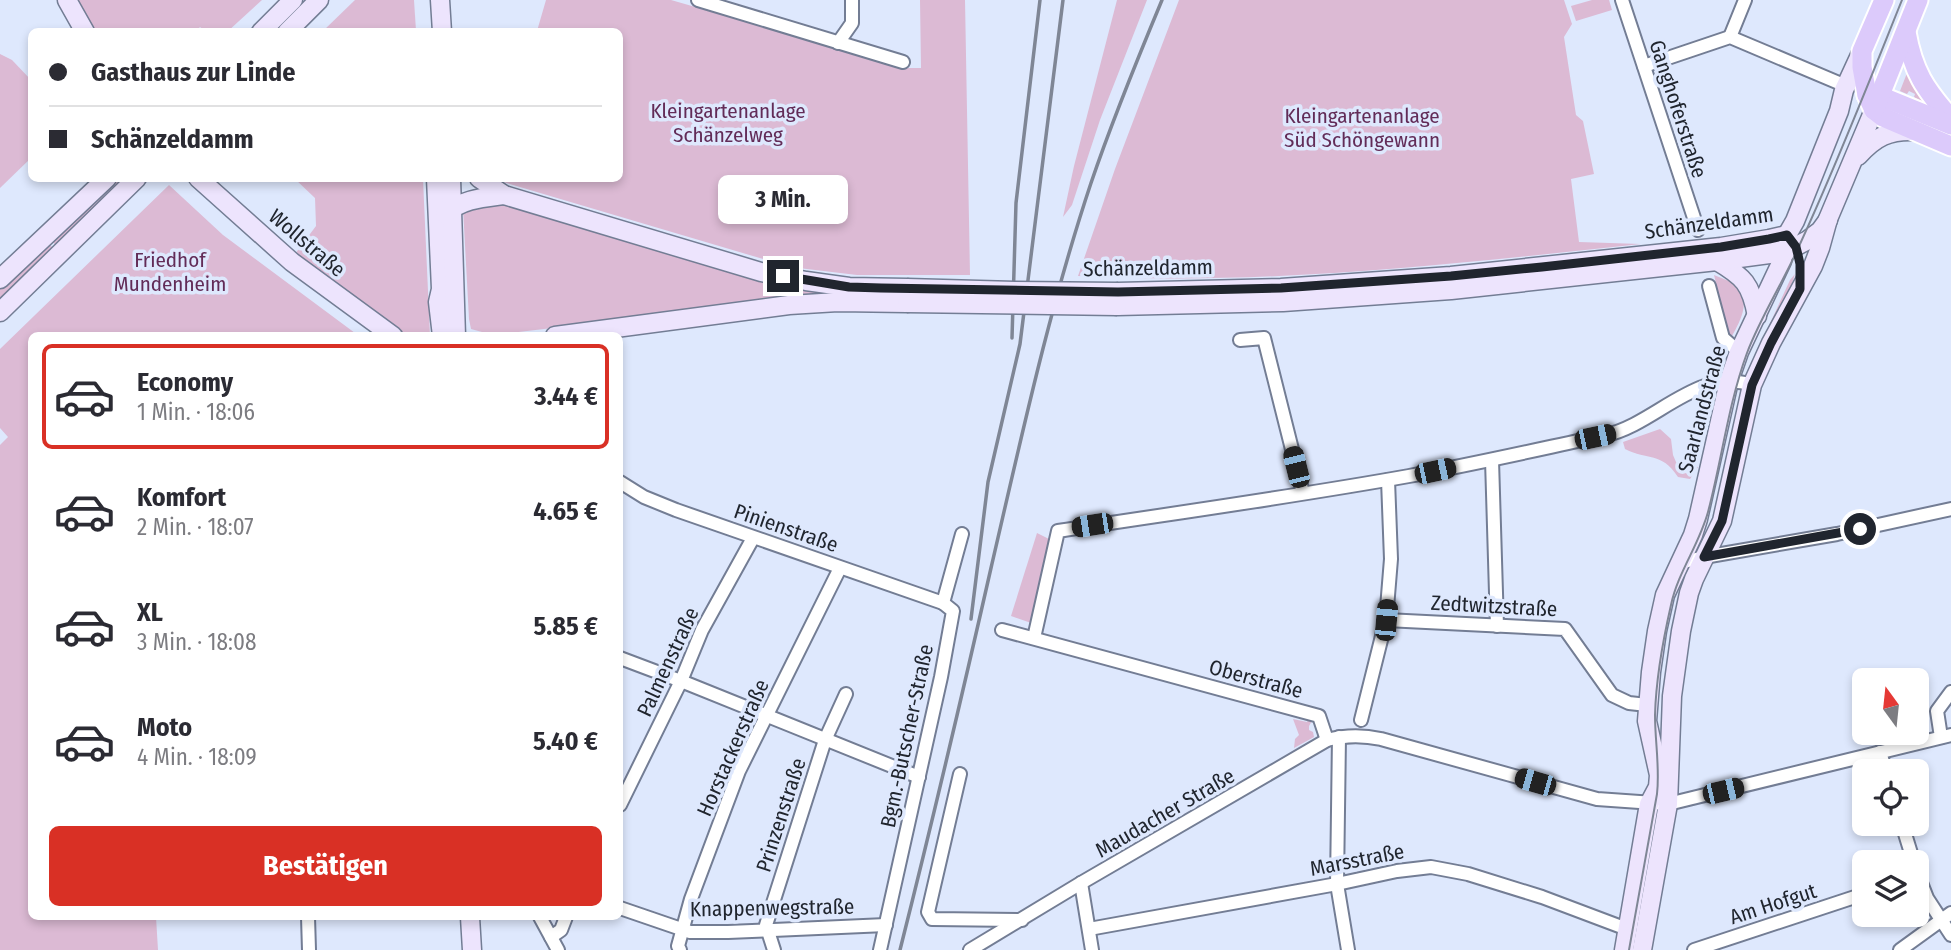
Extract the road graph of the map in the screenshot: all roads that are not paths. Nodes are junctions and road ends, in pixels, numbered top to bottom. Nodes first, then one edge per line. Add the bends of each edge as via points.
1 (67, 0) edge
2 (293, 0) edge
3 (319, 0) edge
4 (428, 0) edge
5 (440, 0) edge
6 (698, 0) edge
7 (852, 0) edge
8 (1622, 0) edge
9 (1745, 0) edge
10 (1884, 0) edge
11 (1918, 0) edge
12 (83, 28) edge
13 (265, 28) edge
14 (290, 28) edge
15 (430, 28) edge
16 (442, 28) edge
17 (1906, 31) junction
18 (1730, 37) junction
19 (838, 43) junction
20 (1862, 51) junction
21 (903, 62) dead end
22 (1644, 66) junction
23 (1846, 86) junction
24 (1873, 101) junction
25 (1840, 108) junction
26 (1951, 119) edge
27 (1951, 125) edge
28 (1914, 131) junction
29 (1951, 146) edge
30 (1855, 158) junction
31 (103, 182) edge
32 (132, 182) edge
33 (202, 182) edge
34 (437, 182) edge
35 (450, 182) edge
36 (485, 182) edge
37 (503, 195) junction
38 (445, 214) junction
39 (1824, 225) junction
40 (1698, 230) dead end
41 (43, 238) junction
42 (1789, 244) junction
43 (59, 254) junction
44 (1717, 261) junction
45 (0, 279) edge
46 (1800, 280) junction
47 (1709, 286) dead end
48 (907, 295) junction
49 (1118, 299) junction
50 (0, 312) edge
51 (1756, 316) junction
52 (388, 332) edge
53 (454, 332) edge
54 (455, 332) edge
55 (586, 332) edge
56 (1240, 340) dead end
57 (1739, 352) junction
58 (1729, 381) junction
59 (1752, 385) junction
60 (1492, 460) junction
61 (1388, 480) junction
62 (623, 484) edge
63 (1303, 493) junction
64 (1951, 509) edge
65 (962, 534) dead end
66 (753, 538) junction
67 (1704, 557) junction
68 (1680, 564) junction
69 (840, 568) junction
70 (943, 603) junction
71 (1386, 620) junction
72 (1497, 626) junction
73 (1002, 630) dead end
74 (1034, 638) junction
75 (623, 658) edge
76 (681, 681) junction
77 (1951, 692) edge
78 (846, 694) dead end
79 (1647, 705) junction
80 (766, 715) junction
81 (1360, 720) dead end
82 (1946, 736) edge
83 (1333, 739) junction
84 (825, 740) junction
85 (1880, 752) junction
86 (1882, 759) edge
87 (960, 774) dead end
88 (919, 777) junction
89 (623, 799) edge
90 (1649, 804) junction
91 (1668, 804) junction
92 (1081, 883) junction
93 (1336, 884) junction
94 (1852, 898) edge
95 (1929, 900) edge
96 (623, 909) edge
97 (1946, 917) edge
98 (307, 920) edge
99 (470, 920) edge
100 (542, 920) edge
101 (565, 920) edge
102 (1022, 920) junction
103 (886, 925) junction
104 (1088, 929) junction
105 (1627, 929) junction
106 (682, 930) junction
107 (766, 930) junction
108 (1951, 935) edge
109 (551, 937) junction
110 (309, 950) edge
111 (472, 950) edge
112 (558, 950) edge
113 (680, 950) edge
114 (774, 950) edge
115 (880, 950) edge
116 (970, 950) edge
117 (1092, 950) edge
118 (1348, 950) edge
119 (1623, 950) edge
120 (1642, 950) edge
121 (1694, 950) edge
122 (1900, 950) edge

1 - 12 main road
2 - 13 main road
3 - 14 main road
4 - 15 main road
5 - 16 main road
6 - 19 street
7 - 19 street via 852,23
8 - 22 street, Ganghoferstraße
9 - 18 street
10 - 20 main road, Saarlandstraße
11 - 17 main road, Saarlandstraße
17 - 24 main road, Saarlandstraße
17 - 26 main road via 1920,79
18 - 22 street
18 - 23 street
19 - 21 street
20 - 23 main road, Saarlandstraße
20 - 24 main road via 1863,79
22 - 40 street, Ganghoferstraße
23 - 25 main road, Saarlandstraße
24 - 25 main road via 1853,100
24 - 27 main road
24 - 28 main road via 1883,117
24 - 30 main road, Saarlandstraße
25 - 42 main road, Saarlandstraße
28 - 29 main road
28 - 30 main road via 1885,134
30 - 39 main road, Saarlandstraße
31 - 41 main road
32 - 43 main road
33 - 52 main road, Wollstraße via 292,262
34 - 38 main road
35 - 38 main road
36 - 37 main road, Schänzeldamm
37 - 38 main road, Schänzeldamm via 470,199
37 - 48 main road, Schänzeldamm via 761,272
38 - 53 main road via 441,289
38 - 54 main road
39 - 42 main road, Schänzeldamm
39 - 46 main road, Saarlandstraße via 1821,248
41 - 43 main road
41 - 45 main road
42 - 44 main road, Schänzeldamm
42 - 46 main road, Schänzeldamm
42 - 49 main road, Schänzeldamm via 1769,239 1451,276
42 - 51 main road, Saarlandstraße
43 - 50 main road
44 - 49 main road, Schänzeldamm via 1451,290 1283,302
44 - 51 main road via 1747,284
46 - 59 main road, Saarlandstraße
47 - 57 street via 1723,338
48 - 49 main road, Schänzeldamm, bridge
48 - 55 main road, Schänzeldamm
51 - 57 main road, Saarlandstraße
56 - 63 street via 1264,338
57 - 58 main road, Saarlandstraße
58 - 59 street
58 - 60 street via 1699,388 1625,430
58 - 68 main road, Saarlandstraße via 1698,519
59 - 67 main road, Saarlandstraße via 1722,521
60 - 61 street
60 - 72 street
61 - 63 street
61 - 71 street via 1391,559
62 - 66 street, Pinienstraße via 644,497
63 - 74 street via 1058,531
64 - 67 street
65 - 70 street, Bgm.-Butscher-Straße
66 - 69 street, Pinienstraße
66 - 76 street, Palmenstraße via 702,631
67 - 68 street
67 - 91 main road, Saarlandstraße via 1689,593 1677,656
68 - 79 main road, Saarlandstraße via 1662,607
69 - 70 street, Pinienstraße
69 - 80 street, Horstackerstraße
70 - 88 street, Bgm.-Butscher-Straße via 953,611
71 - 72 street, Zedtwitzstraße
71 - 81 street
72 - 79 street, Zedtwitzstraße via 1566,629 1612,695 1629,704
73 - 74 street, Oberstraße
74 - 83 street, Oberstraße via 1319,716
75 - 76 street
76 - 80 street
76 - 89 street, Palmenstraße
77 - 82 street via 1937,711
78 - 84 street, Prinzenstraße
79 - 90 main road, Saarlandstraße via 1647,726 1659,775
80 - 84 street
80 - 106 street, Horstackerstraße via 739,771
82 - 85 street
83 - 90 street via 1381,739 1597,799
83 - 92 street, Maudacher Straße
83 - 93 street
84 - 88 street
84 - 107 street, Prinzenstraße
85 - 86 street
85 - 91 street
87 - 102 street via 928,912 932,919
88 - 103 street, Bgm.-Butscher-Straße
90 - 91 street
90 - 105 main road, Saarlandstraße
91 - 120 main road, Saarlandstraße
92 - 102 street, Maudacher Straße
92 - 104 street
93 - 104 street, Marsstraße
93 - 105 street, Marsstraße via 1397,871 1445,869 1542,897
93 - 118 street
94 - 121 street, Am Hofgut
95 - 97 street
96 - 106 street, Knappenwegstraße
97 - 108 street
97 - 122 street
98 - 110 street
99 - 111 main road
100 - 109 street
101 - 109 street
102 - 116 street, Maudacher Straße
103 - 107 street, Knappenwegstraße
103 - 115 street, Bgm.-Butscher-Straße
104 - 117 street
105 - 119 main road, Saarlandstraße
106 - 107 street, Knappenwegstraße
106 - 113 street, Horstackerstraße
107 - 114 street
109 - 112 street

